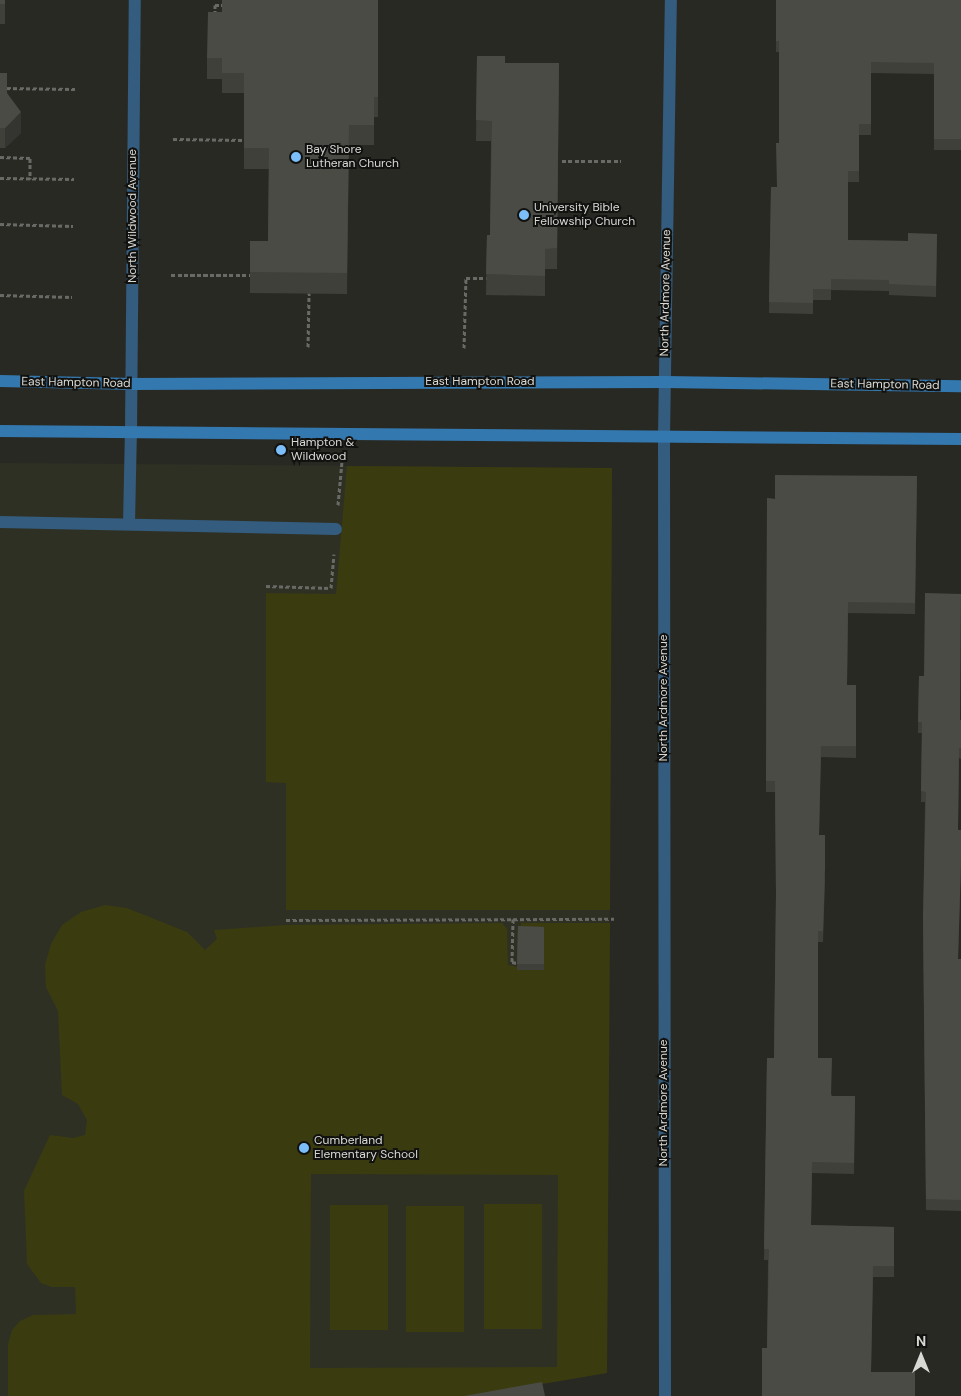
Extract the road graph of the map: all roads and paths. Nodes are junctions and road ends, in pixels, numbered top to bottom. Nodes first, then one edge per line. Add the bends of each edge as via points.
1 (135, 0) edge
2 (215, 0) edge
3 (671, 0) edge
4 (215, 5) junction
5 (233, 5) edge
6 (215, 24) edge
7 (0, 88) edge
8 (76, 89) dead end
9 (173, 139) dead end
10 (244, 140) edge
11 (0, 157) edge
12 (562, 161) dead end
13 (621, 161) dead end
14 (0, 178) edge
15 (30, 179) junction
16 (74, 179) dead end
17 (0, 224) edge
18 (73, 226) dead end
19 (171, 275) dead end
20 (250, 275) edge
21 (486, 278) edge
22 (309, 293) edge
23 (0, 296) edge
24 (72, 297) dead end
25 (308, 347) dead end
26 (464, 348) dead end
27 (0, 381) edge
28 (665, 382) junction
29 (132, 384) junction
30 (961, 386) edge
31 (0, 431) edge
32 (131, 432) junction
33 (664, 437) junction
34 (961, 439) edge
35 (0, 522) edge
36 (129, 524) junction
37 (336, 528) dead end
38 (266, 586) dead end
39 (331, 588) dead end
40 (513, 919) junction
41 (614, 919) dead end
42 (286, 920) dead end
43 (517, 962) edge
44 (665, 1396) edge

1 - 29 street, North Wildwood Avenue
2 - 4 path
3 - 28 street, North Ardmore Avenue
4 - 5 path
4 - 6 path
7 - 8 path
9 - 10 path
11 - 15 path via 30,158
12 - 13 path
14 - 15 path
15 - 16 path
17 - 18 path
19 - 20 path
21 - 26 path via 466,278
22 - 25 path
23 - 24 path
27 - 29 main road, East Hampton Road
28 - 29 main road, East Hampton Road
28 - 30 main road, East Hampton Road
28 - 33 street, North Ardmore Avenue
29 - 32 street, North Wildwood Avenue
31 - 32 main road
32 - 33 main road
32 - 36 street, North Wildwood Avenue
33 - 34 main road
33 - 44 street, North Ardmore Avenue
35 - 36 street
36 - 37 street
38 - 39 path
40 - 41 path
40 - 42 path
40 - 43 path via 512,962

